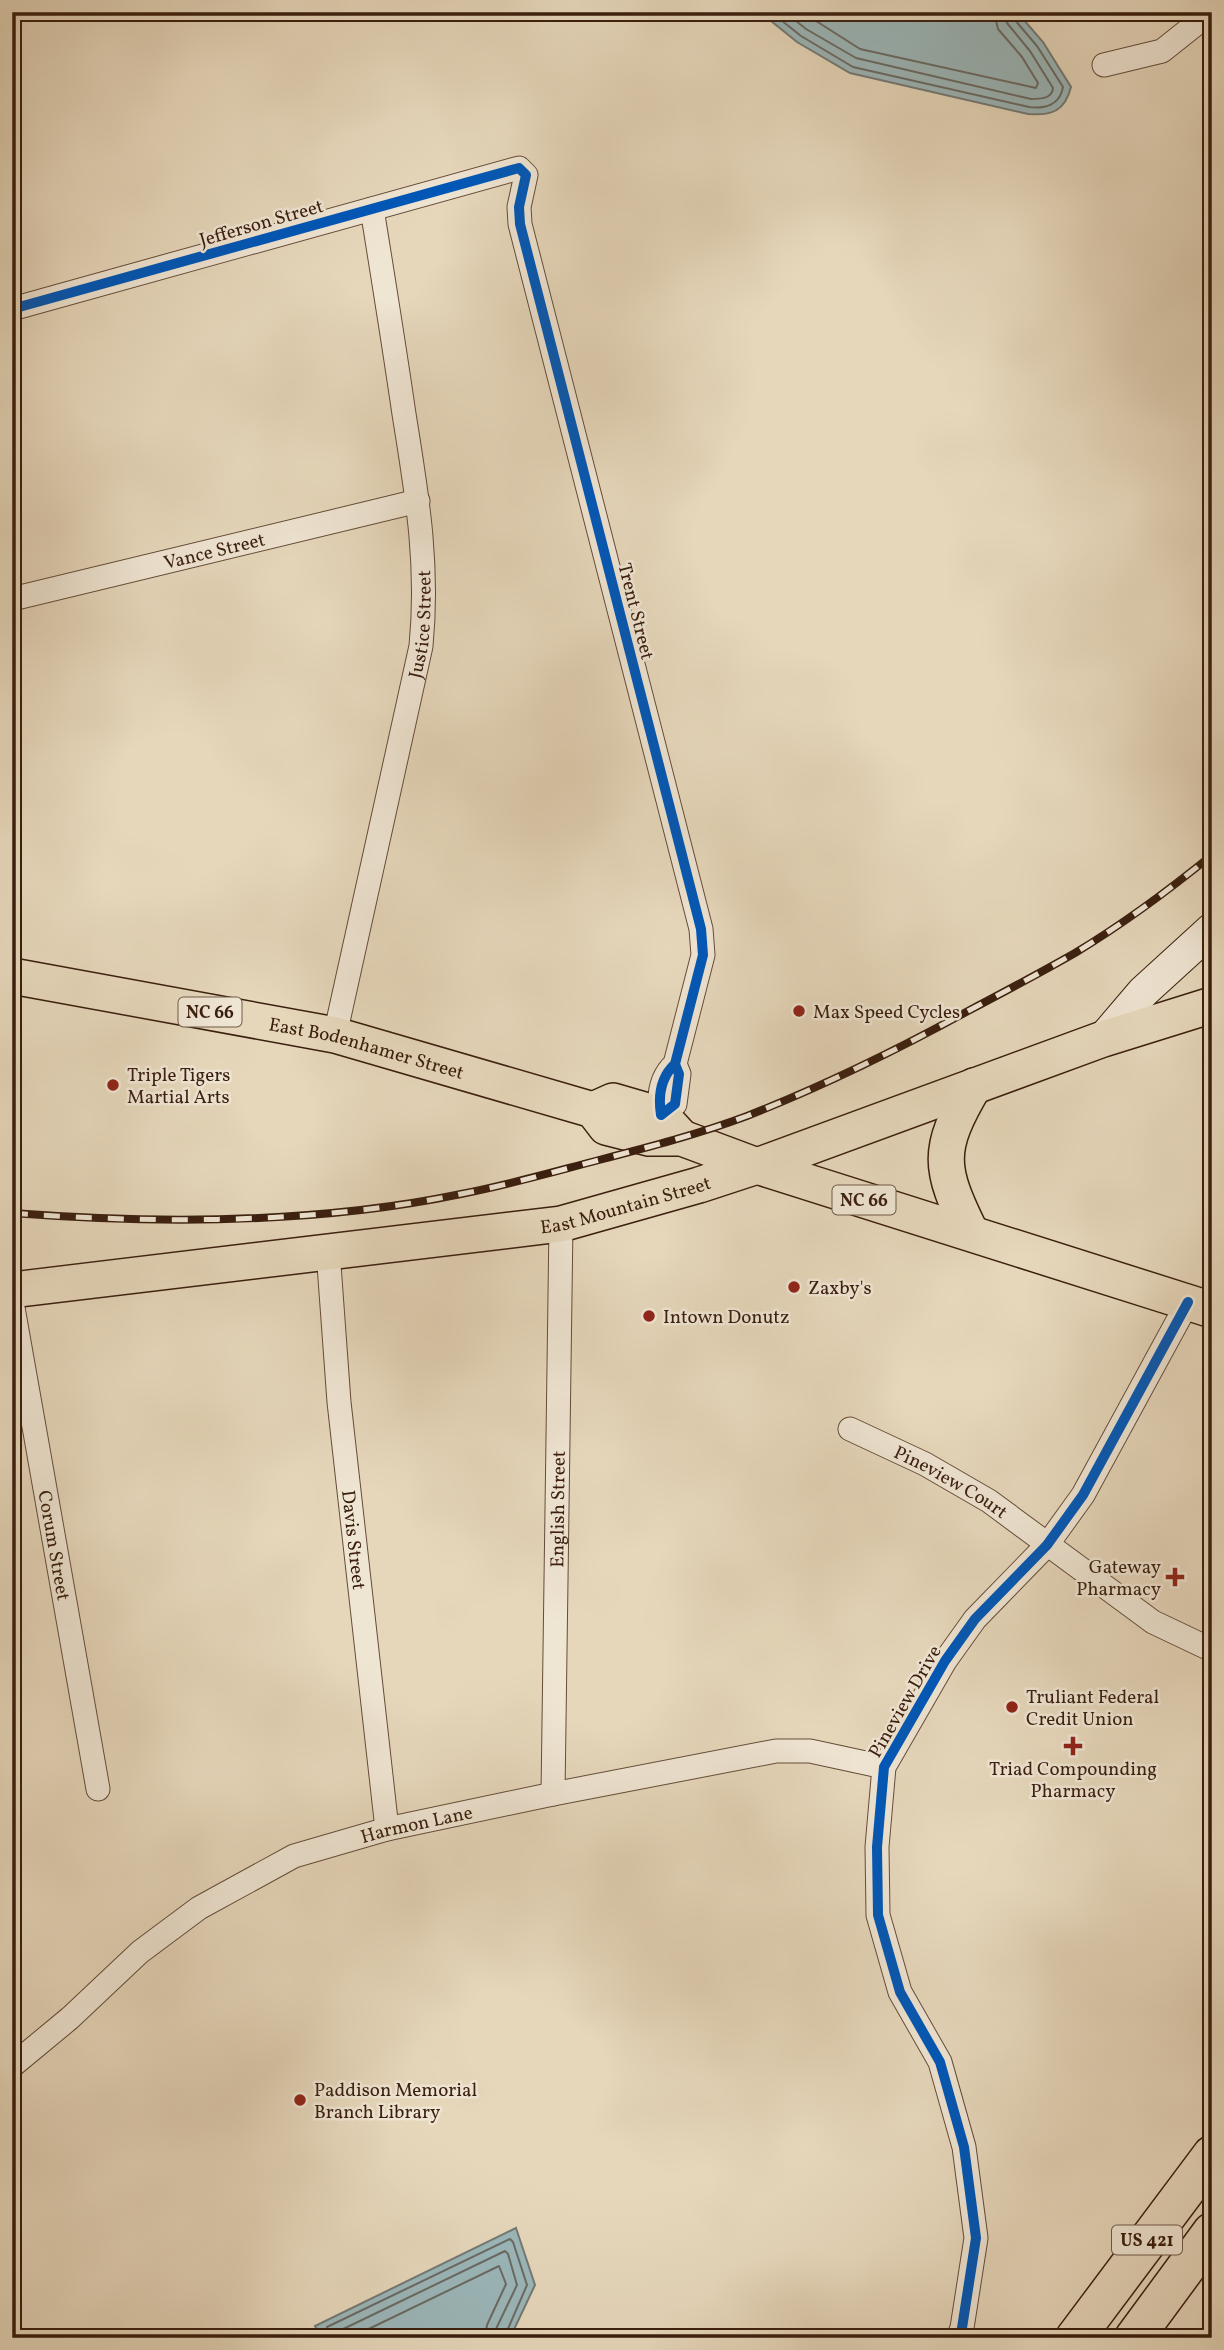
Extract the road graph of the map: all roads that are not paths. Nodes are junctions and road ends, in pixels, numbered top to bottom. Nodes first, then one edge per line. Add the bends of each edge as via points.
1 (1211, 12) edge
2 (1104, 65) dead end
3 (519, 168) joint
4 (372, 209) junction
5 (12, 309) edge
6 (418, 501) junction
7 (12, 599) edge
8 (1212, 929) edge
9 (12, 976) edge
10 (1212, 1005) edge
11 (335, 1035) junction
12 (1103, 1040) junction
13 (974, 1086) junction
14 (672, 1126) junction
15 (757, 1166) junction
16 (561, 1224) junction
17 (971, 1233) junction
18 (328, 1251) junction
19 (12, 1290) edge
20 (12, 1302) edge
21 (1200, 1306) edge
22 (850, 1429) dead end
23 (1047, 1545) junction
24 (1212, 1650) edge
25 (884, 1768) junction
26 (98, 1789) dead end
27 (553, 1794) junction
28 (387, 1829) junction
29 (12, 2066) edge
30 (1212, 2155) edge
31 (1212, 2232) edge
32 (958, 2338) edge
33 (1075, 2338) edge
34 (1133, 2338) edge

1 - 2 street via 1162,51
3 - 4 street, Jefferson Street
3 - 14 street, Trent Street via 526,175 520,224 701,929 703,955 675,1065 679,1074
4 - 5 street, Jefferson Street
4 - 6 street, Justice Street
6 - 7 street, Vance Street
6 - 11 street, Justice Street via 425,566 421,646
8 - 12 street via 1143,992
9 - 11 main road, East Bodenhamer Street / NC 66
10 - 12 main road, East Mountain Street
11 - 14 main road, East Bodenhamer Street / NC 66 via 593,1111 606,1127 649,1138
12 - 13 main road, East Mountain Street
13 - 15 main road, East Mountain Street
13 - 17 main road via 957,1115 946,1156 951,1194
14 - 15 main road, East Bodenhamer Street / NC 66
15 - 16 main road, East Mountain Street
15 - 17 main road, NC 66
16 - 18 main road, East Mountain Street
16 - 27 street, English Street
17 - 21 main road, NC 66
18 - 19 main road, East Mountain Street
18 - 28 street, Davis Street
20 - 26 street, Corum Street
21 - 23 street, Pineview Drive
22 - 23 street, Pineview Court via 989,1501
23 - 24 street, Pineview Court via 1153,1622
23 - 25 street, Pineview Drive via 968,1629
25 - 27 street, Harmon Lane via 810,1751 776,1751
25 - 32 street, Pineview Drive via 877,1847 878,1915 900,1992 940,2062 954,2105 976,2238
27 - 28 street, Harmon Lane
28 - 29 street, Harmon Lane via 293,1856 199,1908 140,1952
30 - 33 highway, US 421
31 - 34 highway, US 421

